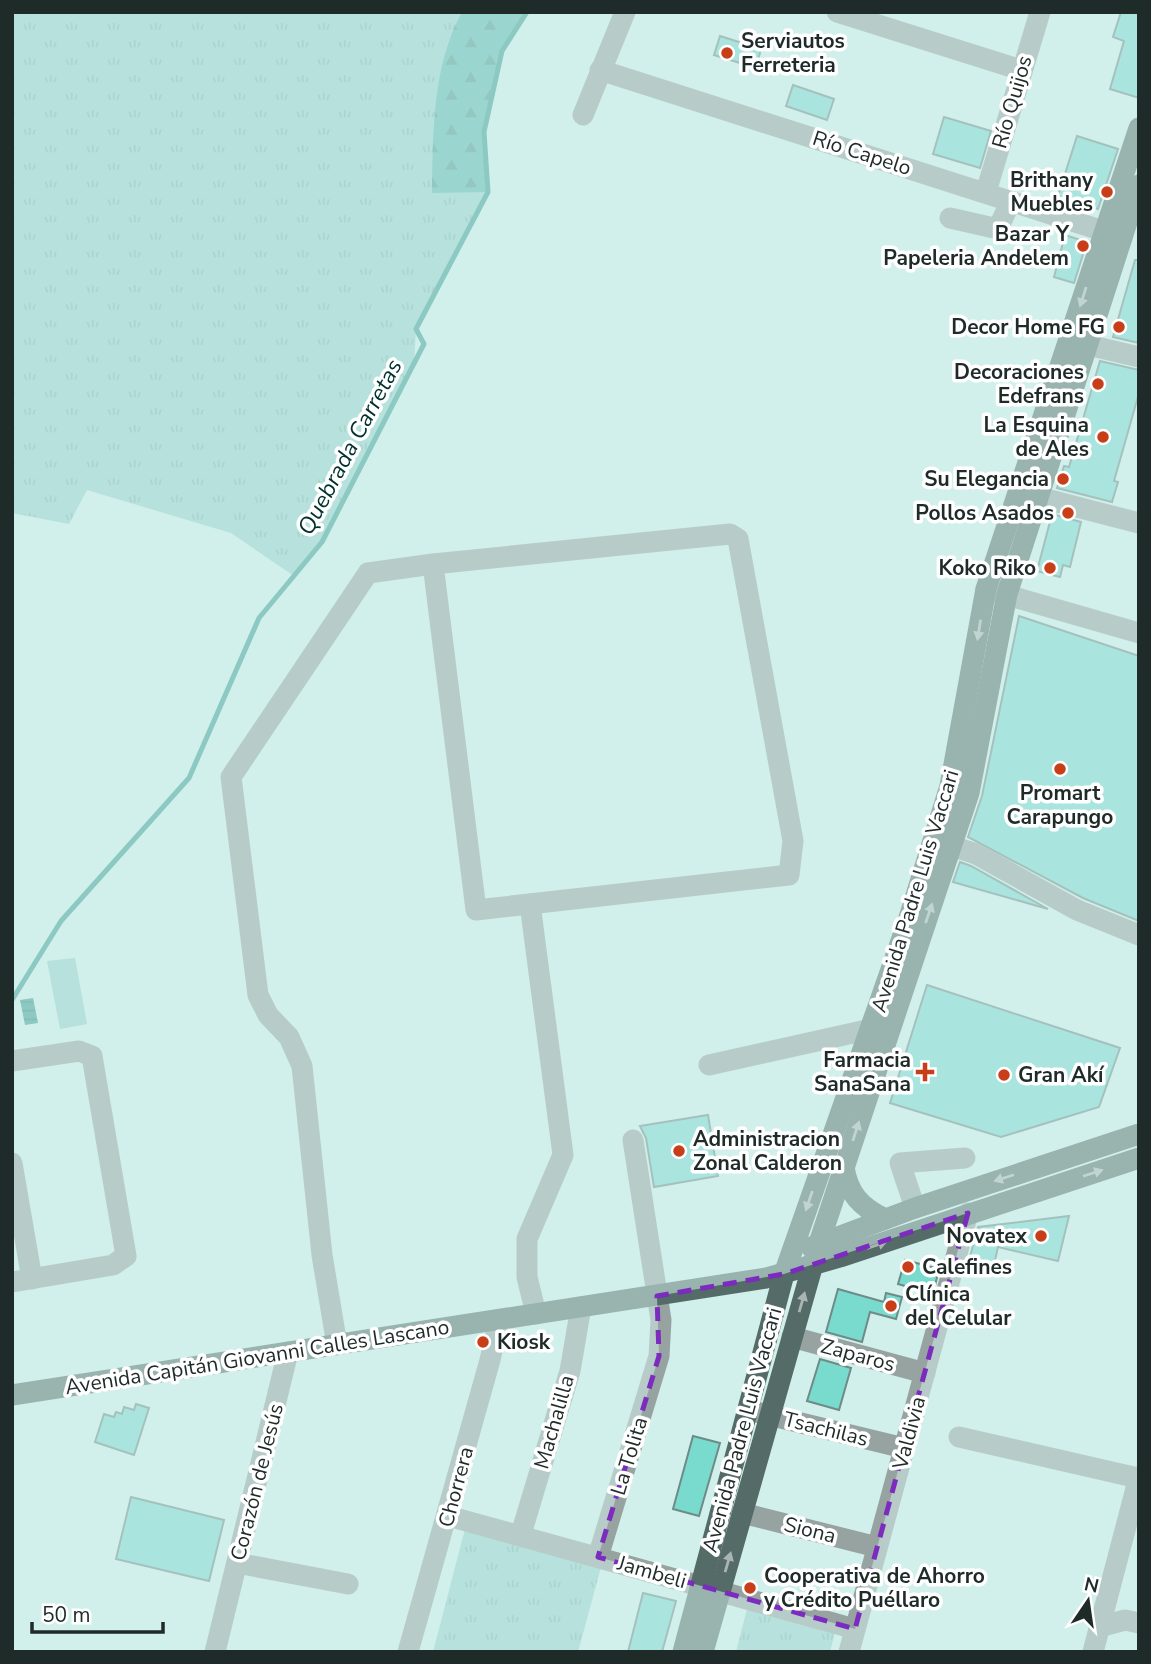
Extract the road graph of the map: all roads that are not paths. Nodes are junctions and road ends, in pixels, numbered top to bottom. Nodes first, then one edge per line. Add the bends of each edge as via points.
1 (625, 12) edge
2 (837, 12) edge
3 (1040, 12) edge
4 (600, 70) junction
5 (1020, 70) junction
6 (583, 115) dead end
7 (1139, 128) edge
8 (1134, 189) edge
9 (986, 192) junction
10 (1011, 201) junction
11 (950, 218) dead end
12 (1114, 235) junction
13 (1088, 345) junction
14 (1139, 357) edge
15 (1038, 497) junction
16 (1139, 523) edge
17 (433, 564) junction
18 (997, 591) junction
19 (1139, 633) edge
20 (952, 846) junction
21 (530, 904) junction
22 (1139, 935) edge
23 (871, 1030) junction
24 (12, 1061) edge
25 (709, 1065) dead end
26 (1139, 1133) edge
27 (633, 1140) dead end
28 (965, 1158) dead end
29 (1139, 1158) edge
30 (12, 1163) edge
31 (844, 1167) junction
32 (915, 1208) junction
33 (968, 1213) junction
34 (885, 1219) junction
35 (819, 1243) junction
36 (787, 1265) junction
37 (813, 1266) junction
38 (22, 1281) edge
39 (657, 1296) junction
40 (581, 1307) junction
41 (536, 1314) junction
42 (499, 1320) junction
43 (792, 1337) junction
44 (337, 1345) junction
45 (288, 1352) junction
46 (925, 1373) junction
47 (12, 1395) edge
48 (747, 1410) junction
49 (769, 1415) junction
50 (959, 1437) dead end
51 (904, 1448) junction
52 (1139, 1477) edge
53 (742, 1513) junction
54 (448, 1516) junction
55 (521, 1534) junction
56 (877, 1547) junction
57 (598, 1557) junction
58 (237, 1563) junction
59 (348, 1584) dead end
60 (711, 1589) junction
61 (1139, 1622) edge
62 (1099, 1627) junction
63 (855, 1629) junction
64 (215, 1652) edge
65 (408, 1652) edge
66 (683, 1652) edge
67 (704, 1652) edge
68 (849, 1652) edge
69 (1093, 1652) edge

1 - 4 street
2 - 5 street
3 - 5 street, Río Quijos
4 - 6 street
4 - 9 street, Río Capelo
5 - 9 street, Río Quijos
7 - 8 main road, Avenida Padre Luis Vaccari
8 - 12 main road, Avenida Padre Luis Vaccari
9 - 10 street, Río Capelo
10 - 11 street via 994,228
10 - 12 street, Río Capelo
12 - 13 main road, Avenida Padre Luis Vaccari
12 -> 18 main road, Avenida Padre Luis Vaccari
13 - 14 street
13 - 15 main road, Avenida Padre Luis Vaccari
15 - 16 street
15 - 18 main road, Avenida Padre Luis Vaccari
17 - 21 street via 475,910
17 - 21 street via 730,534 738,539 793,841 789,875
17 - 44 street via 368,573 231,777 258,995 268,1015 289,1037 302,1066 322,1255
18 - 19 street
18 - 20 main road, Avenida Padre Luis Vaccari via 971,780
18 -> 23 main road, Avenida Padre Luis Vaccari via 950,786
20 - 22 street via 976,854 1077,910
31 -> 20 main road, Avenida Padre Luis Vaccari
21 - 41 street via 562,1155 527,1239 527,1277
23 - 25 street
23 -> 36 main road, Avenida Padre Luis Vaccari
24 - 38 street via 79,1051 92,1056 126,1249 119,1263
26 -> 32 main road, Avenida Capitán Giovanni Calles Lascano
27 - 39 street, La Tolita
28 - 32 street via 890,1165
33 -> 29 main road, Avenida Capitán Giovanni Calles Lascano
30 - 38 street
31 - 34 main road via 858,1201
31 - 35 main road, Avenida Padre Luis Vaccari
32 - 34 main road, Avenida Capitán Giovanni Calles Lascano
37 -> 33 main road, Avenida Capitán Giovanni Calles Lascano
33 - 46 street, Valdivia
34 - 35 main road, Avenida Capitán Giovanni Calles Lascano
35 - 36 main road, Avenida Capitán Giovanni Calles Lascano
35 - 37 main road, Avenida Padre Luis Vaccari
36 - 37 main road, Avenida Capitán Giovanni Calles Lascano
36 - 39 main road, Avenida Capitán Giovanni Calles Lascano via 751,1280
36 - 48 main road, Avenida Padre Luis Vaccari
43 -> 37 main road, Avenida Padre Luis Vaccari
39 - 40 main road, Avenida Capitán Giovanni Calles Lascano
39 - 57 street, La Tolita via 659,1356
40 - 41 main road, Avenida Capitán Giovanni Calles Lascano
40 - 55 street, Machalilla via 570,1371
41 - 42 main road, Avenida Capitán Giovanni Calles Lascano
42 - 44 main road, Avenida Capitán Giovanni Calles Lascano
42 - 54 street, Chorrera
43 - 46 street, Zaparos
43 - 49 main road, Avenida Padre Luis Vaccari
44 - 45 main road, Avenida Capitán Giovanni Calles Lascano
45 - 47 main road, Avenida Capitán Giovanni Calles Lascano
45 - 58 street, Corazón de Jesús
46 - 51 street, Valdivia
48 - 49 street, Tsachilas
48 - 60 main road, Avenida Padre Luis Vaccari
49 - 51 street, Tsachilas
49 - 53 main road, Avenida Padre Luis Vaccari
50 - 52 street
51 - 56 street, Valdivia
52 - 62 street
53 - 56 street, Siona
60 -> 53 main road, Avenida Padre Luis Vaccari
54 - 55 street, Jambeli
54 - 65 street, Chorrera
55 - 57 street, Jambeli
56 - 63 street, Valdivia
57 - 60 street, Jambeli
58 - 59 street
58 - 64 street, Corazón de Jesús
60 - 63 street, Jambeli
60 - 66 main road, Avenida Padre Luis Vaccari
60 - 67 main road, Avenida Padre Luis Vaccari
61 - 62 street via 1125,1620
62 - 69 street
63 - 68 street, Valdivia

